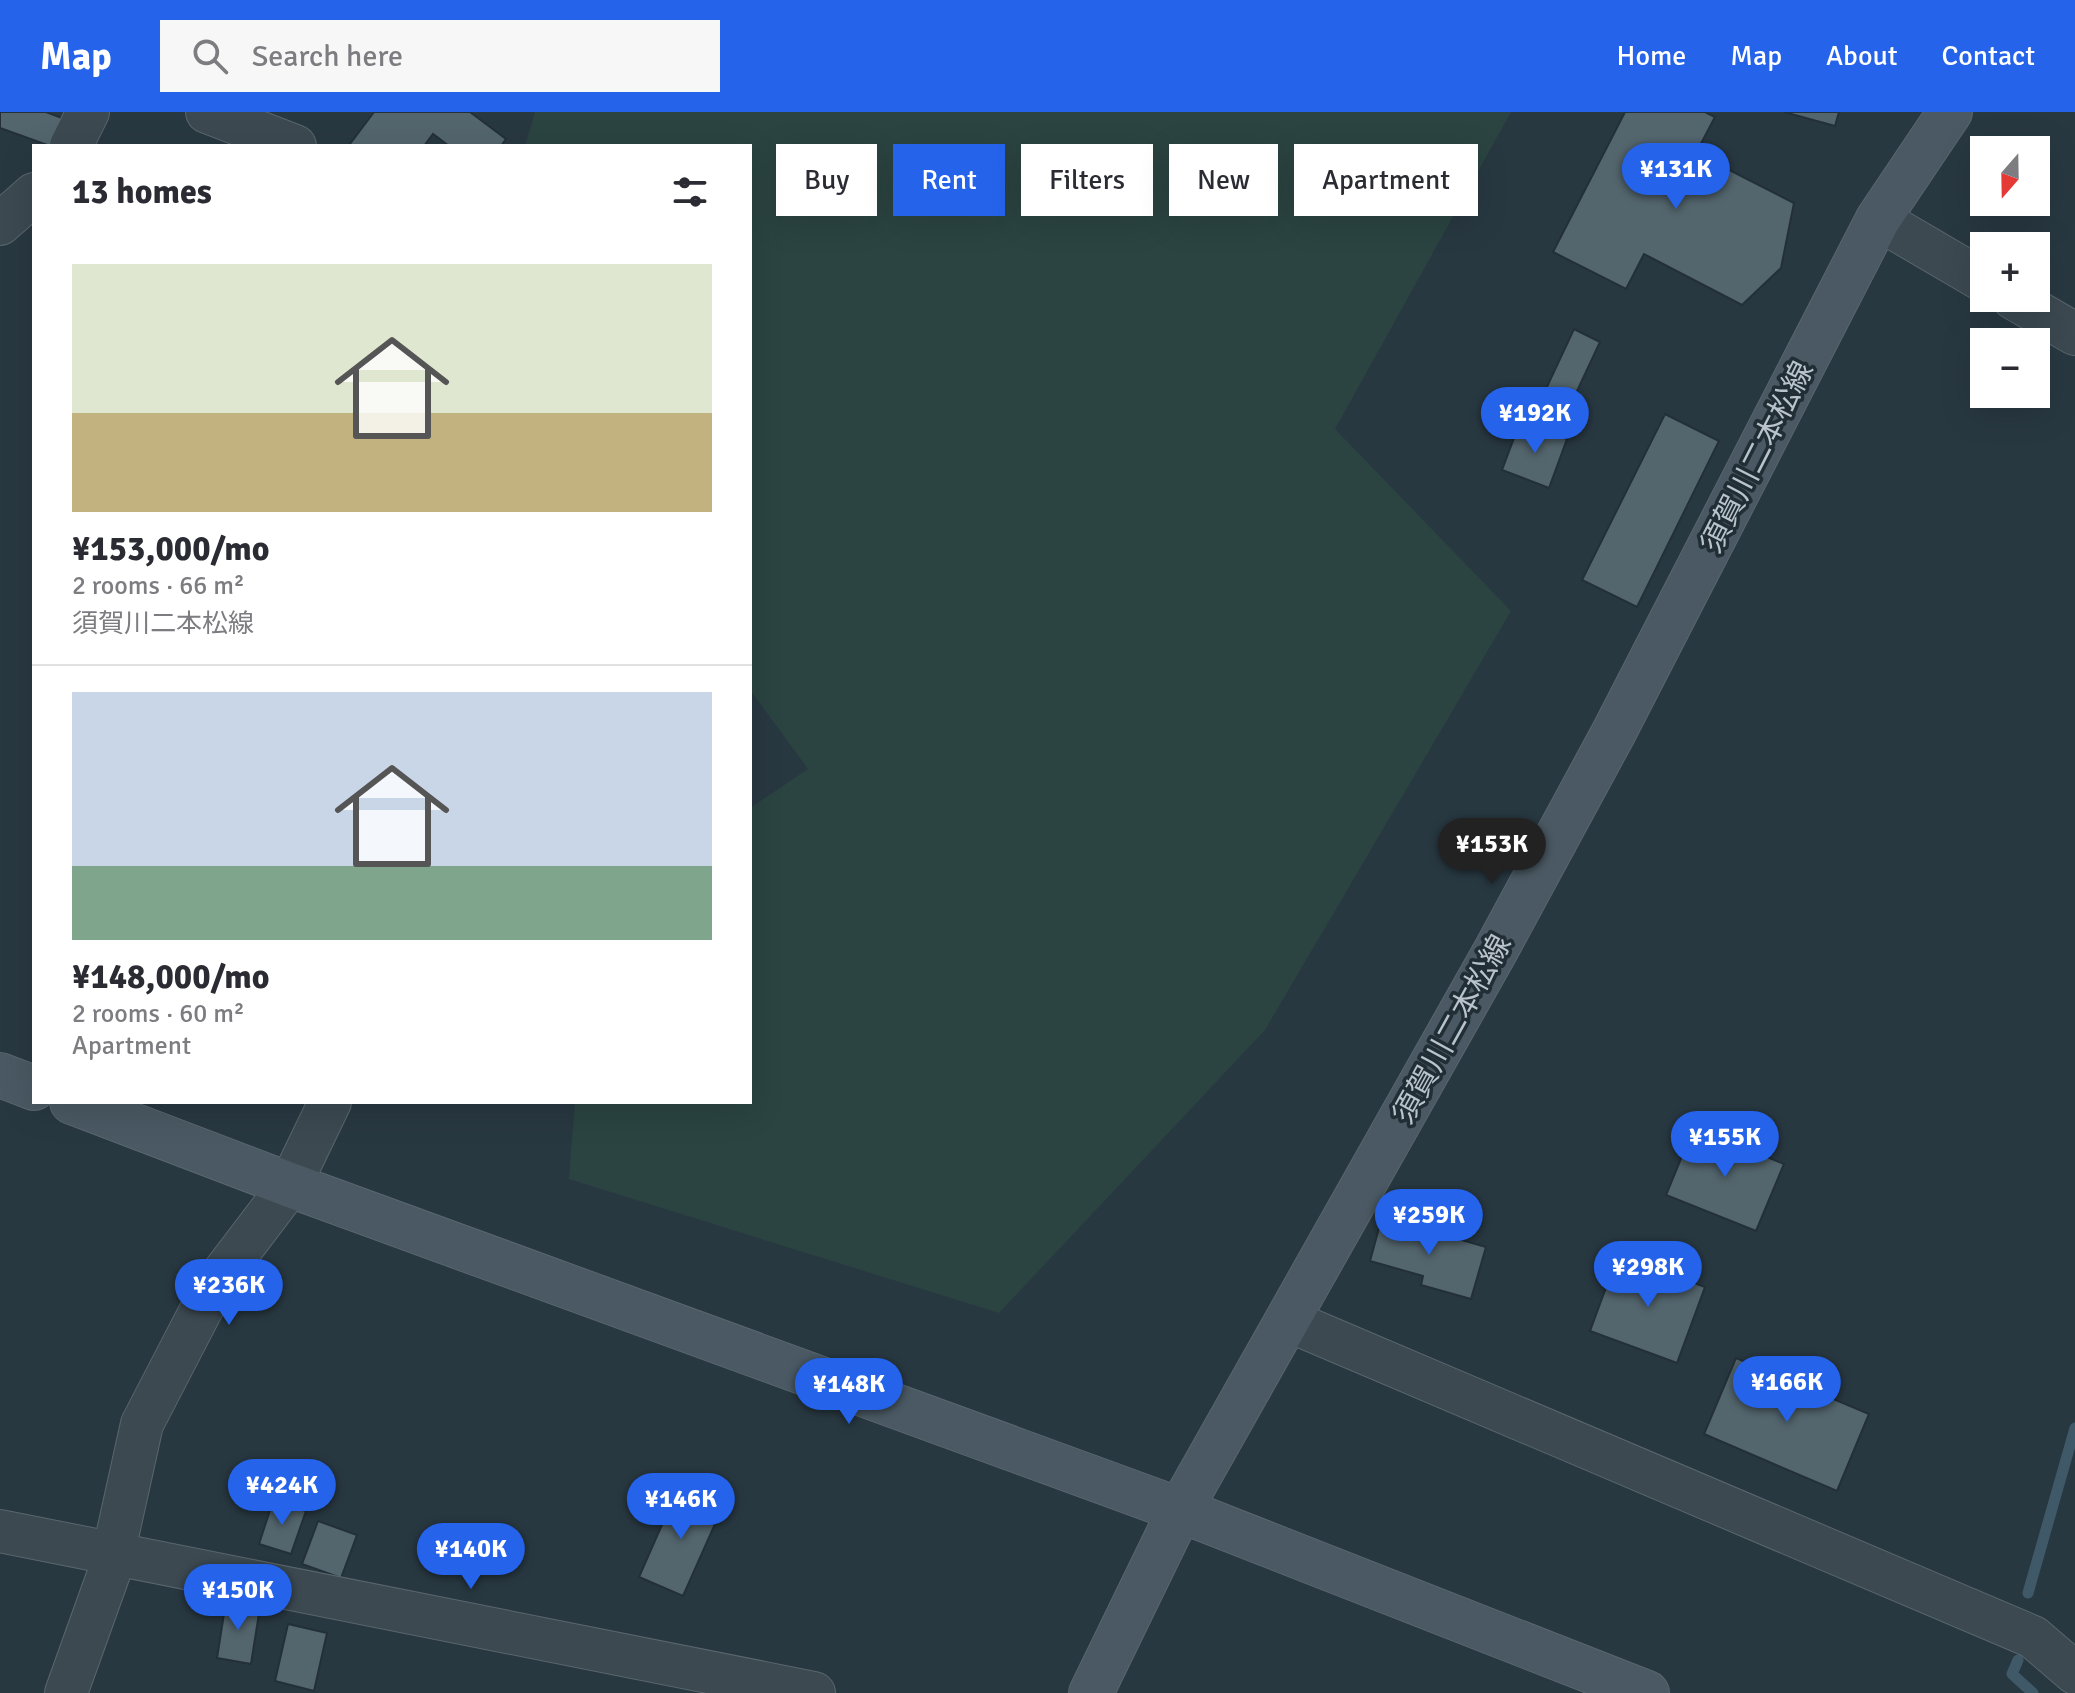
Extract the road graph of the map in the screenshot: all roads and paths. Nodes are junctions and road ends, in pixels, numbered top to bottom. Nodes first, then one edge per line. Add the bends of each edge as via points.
1 (88, 112) edge
2 (207, 112) edge
3 (305, 112) edge
4 (1950, 112) edge
5 (72, 144) edge
6 (290, 144) edge
7 (296, 144) edge
8 (32, 196) edge
9 (1878, 219) junction
10 (0, 224) edge
11 (1970, 273) edge
12 (2037, 312) edge
13 (2075, 334) edge
14 (0, 1075) edge
15 (32, 1087) edge
16 (77, 1104) edge
17 (329, 1104) edge
18 (290, 1185) junction
19 (1287, 1320) junction
20 (1180, 1510) junction
21 (0, 1531) edge
22 (113, 1552) junction
23 (2075, 1673) edge
24 (66, 1693) edge
25 (814, 1693) edge
26 (1091, 1693) edge
27 (1647, 1693) edge

1 - 5 street
2 - 6 street
3 - 7 street
4 - 9 main road, 須賀川二本松線
8 - 10 street
9 - 11 street
9 - 19 main road, 須賀川二本松線 via 1614,732
12 - 13 street
14 - 15 main road
16 - 18 main road
17 - 18 street
18 - 20 main road
18 - 22 street via 214,1285 142,1424
19 - 20 main road, 須賀川二本松線
19 - 23 street via 2033,1637
20 - 26 main road, 須賀川二本松線
20 - 27 main road
21 - 22 street
22 - 24 street
22 - 25 street

